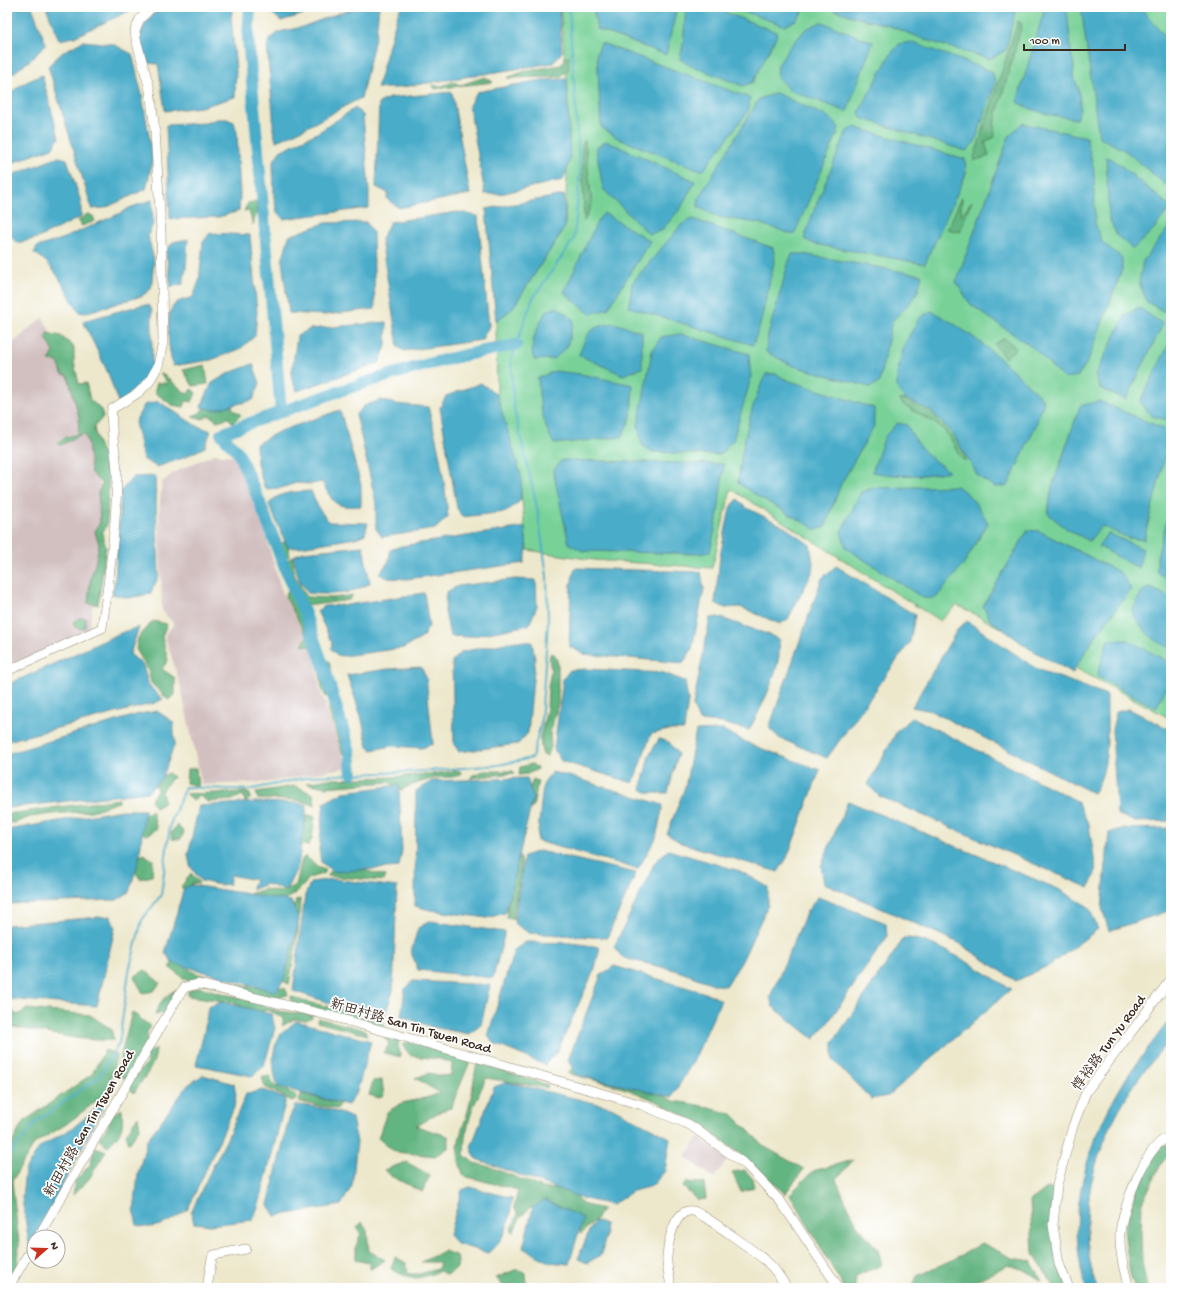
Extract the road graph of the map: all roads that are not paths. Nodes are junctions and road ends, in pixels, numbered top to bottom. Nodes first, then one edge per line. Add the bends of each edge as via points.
1 (152, 7) edge
2 (7, 671) edge
3 (1171, 979) edge
4 (1171, 1136) edge
5 (43, 1229) edge
6 (246, 1249) dead end
7 (26, 1258) edge
8 (670, 1281) dead end
9 (8, 1288) edge
10 (207, 1288) edge
11 (787, 1288) edge
12 (839, 1288) edge
13 (1069, 1288) edge
14 (1129, 1288) edge

1 - 2 street via 135,30 150,90 155,130 163,301 161,355 158,366 148,382 138,393 112,409 112,438 117,480 102,628
3 - 13 street, 惇裕路 Tun Yu Road via 1086,1092 1073,1126 1057,1186 1053,1225 1058,1264
4 - 14 street via 1157,1144 1141,1168 1122,1220 1121,1249
5 - 12 street, 新田村路 San Tin Tsuen Road via 179,994 185,987 199,984 331,1016 522,1070 642,1105 690,1124 746,1165 781,1202
6 - 10 street via 214,1255
7 - 9 street
8 - 11 street via 666,1258 676,1221 679,1215 692,1211 710,1221 768,1264

